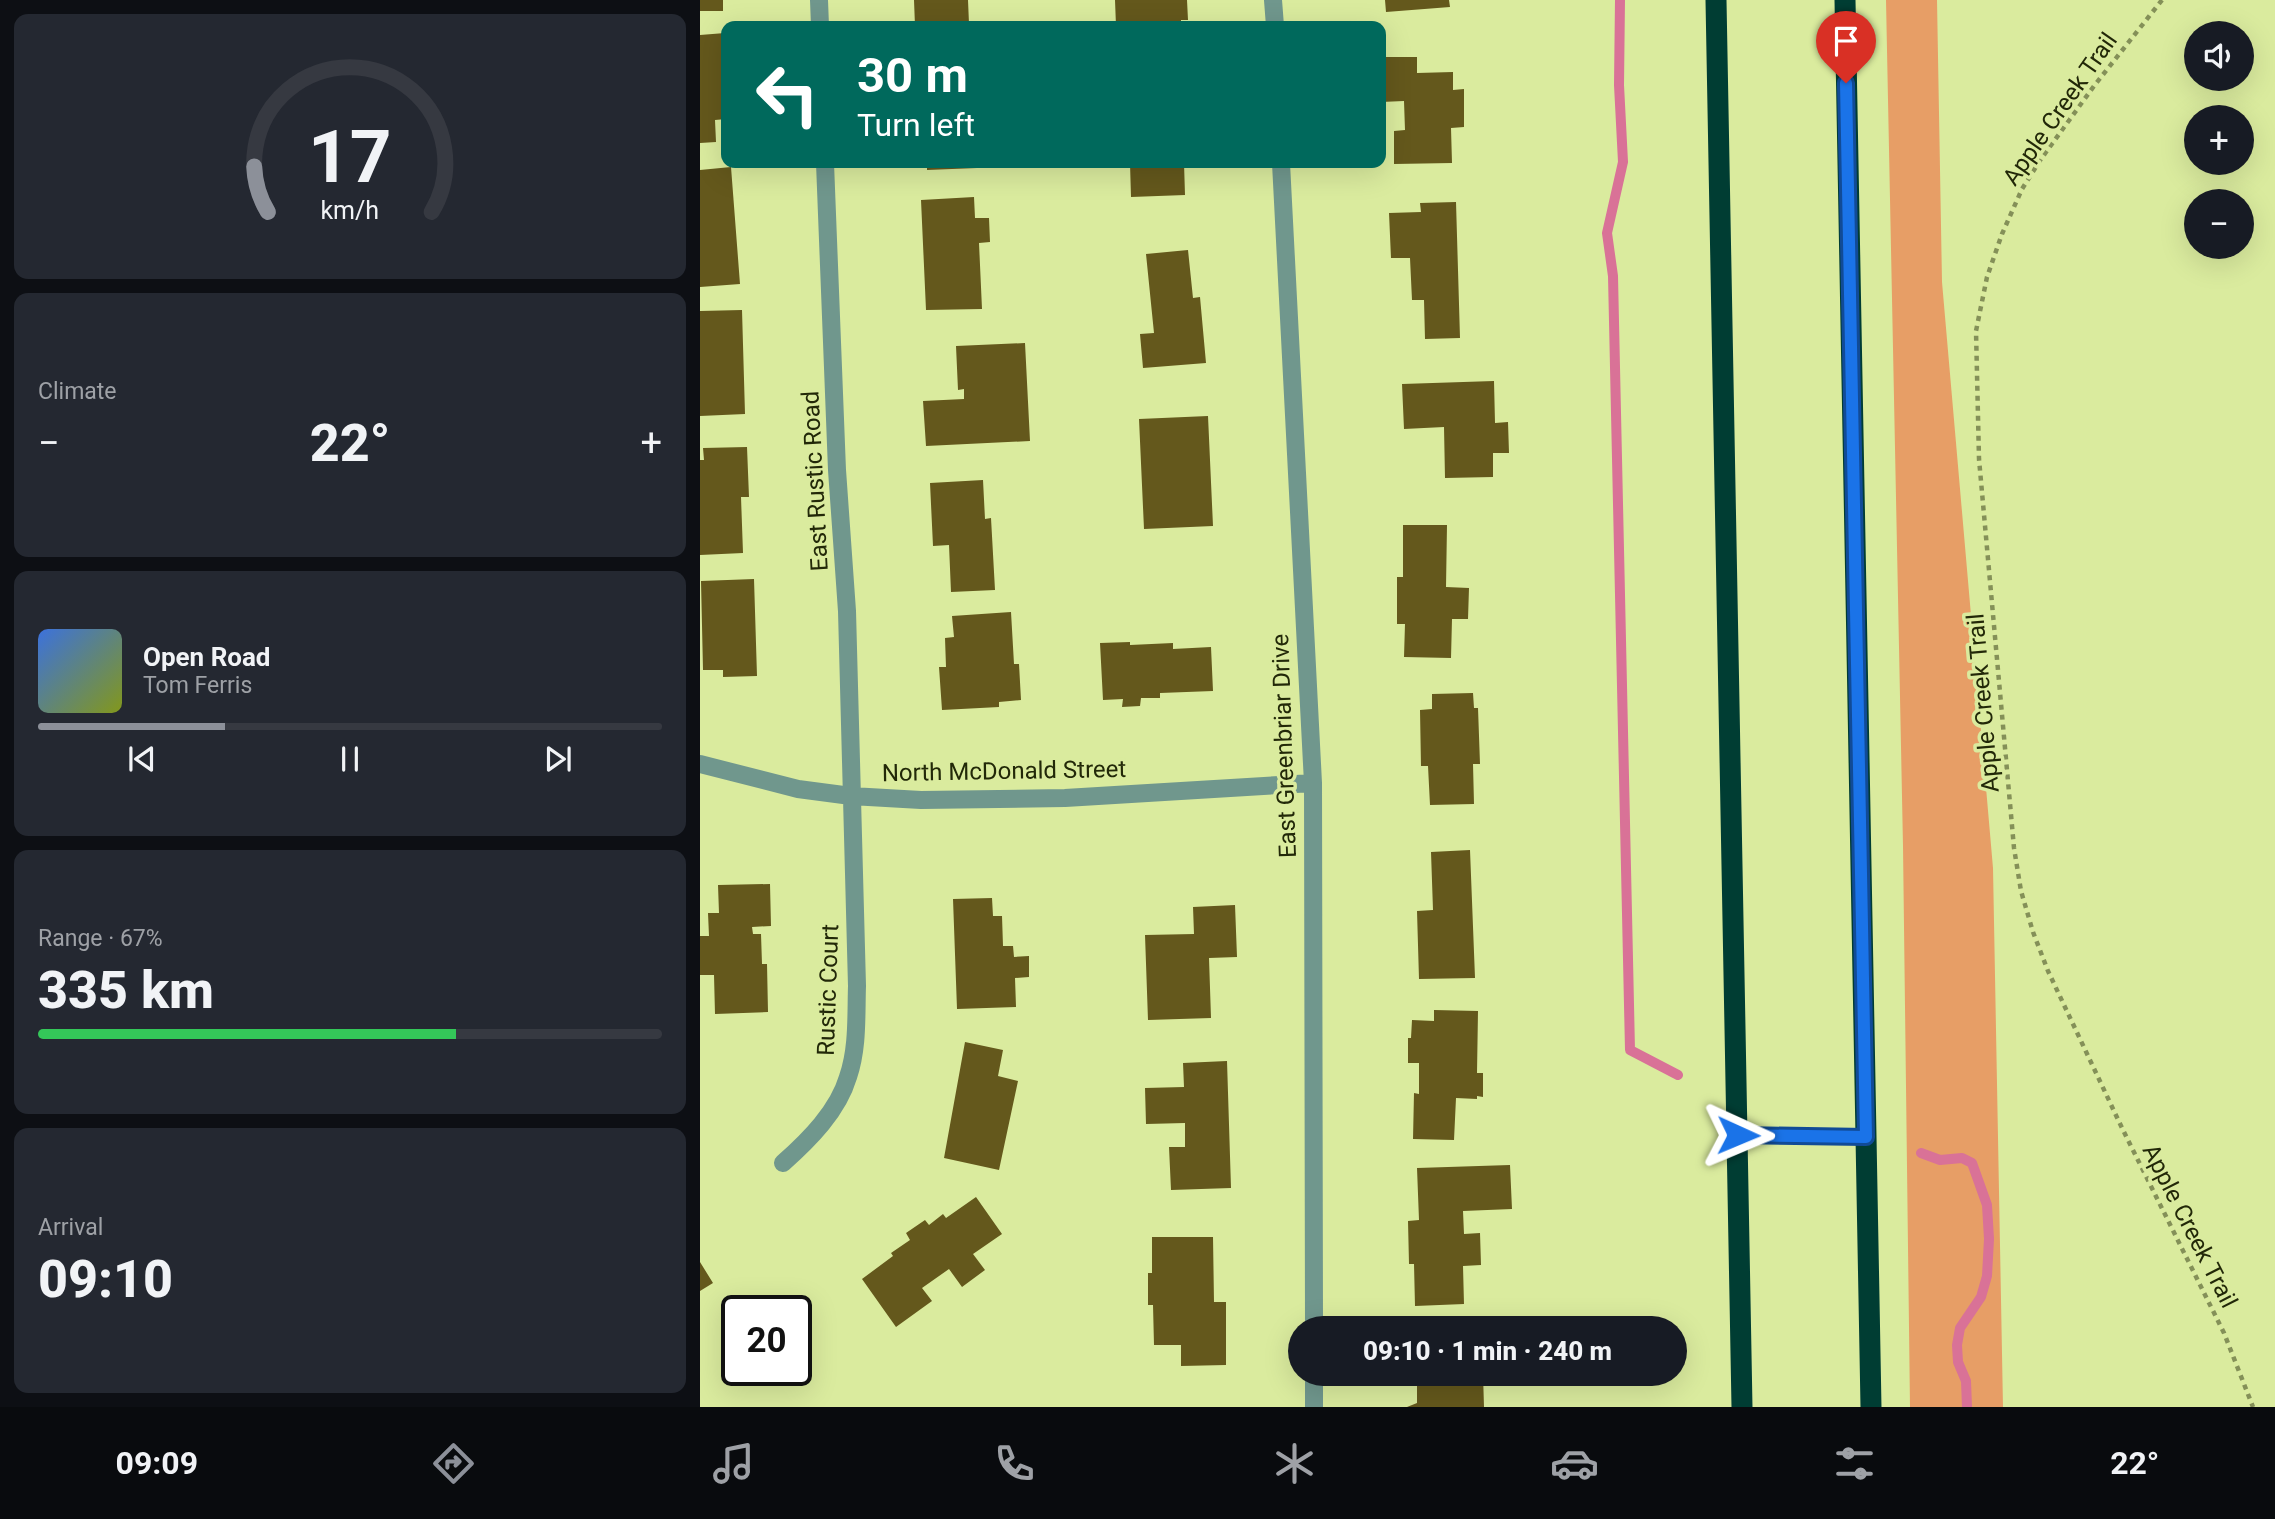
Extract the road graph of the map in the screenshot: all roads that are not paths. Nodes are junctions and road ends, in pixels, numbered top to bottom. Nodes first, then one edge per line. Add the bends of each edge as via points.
1 (818, 0) edge
2 (1273, 0) edge
3 (1716, 0) edge
4 (1845, 0) edge
5 (820, 21) edge
6 (1275, 21) edge
7 (825, 168) edge
8 (1281, 168) edge
9 (700, 764) edge
10 (1312, 783) junction
11 (851, 796) junction
12 (1738, 1135) junction
13 (1866, 1137) junction
14 (783, 1163) dead end
15 (1314, 1316) edge
16 (1314, 1386) edge
17 (1314, 1407) edge
18 (1742, 1407) edge
19 (1871, 1407) edge

1 - 5 street
2 - 6 street
3 - 12 highway
4 - 13 highway
7 - 11 street, East Rustic Road via 847,611
8 - 10 street, East Greenbriar Drive
9 - 11 street, North McDonald Street via 798,789
10 - 11 street, North McDonald Street via 1065,798
10 - 15 street, East Greenbriar Drive
11 - 14 street, Rustic Court via 857,986 848,1079 829,1114
12 - 13 lane
12 - 18 highway
13 - 19 highway
16 - 17 street

